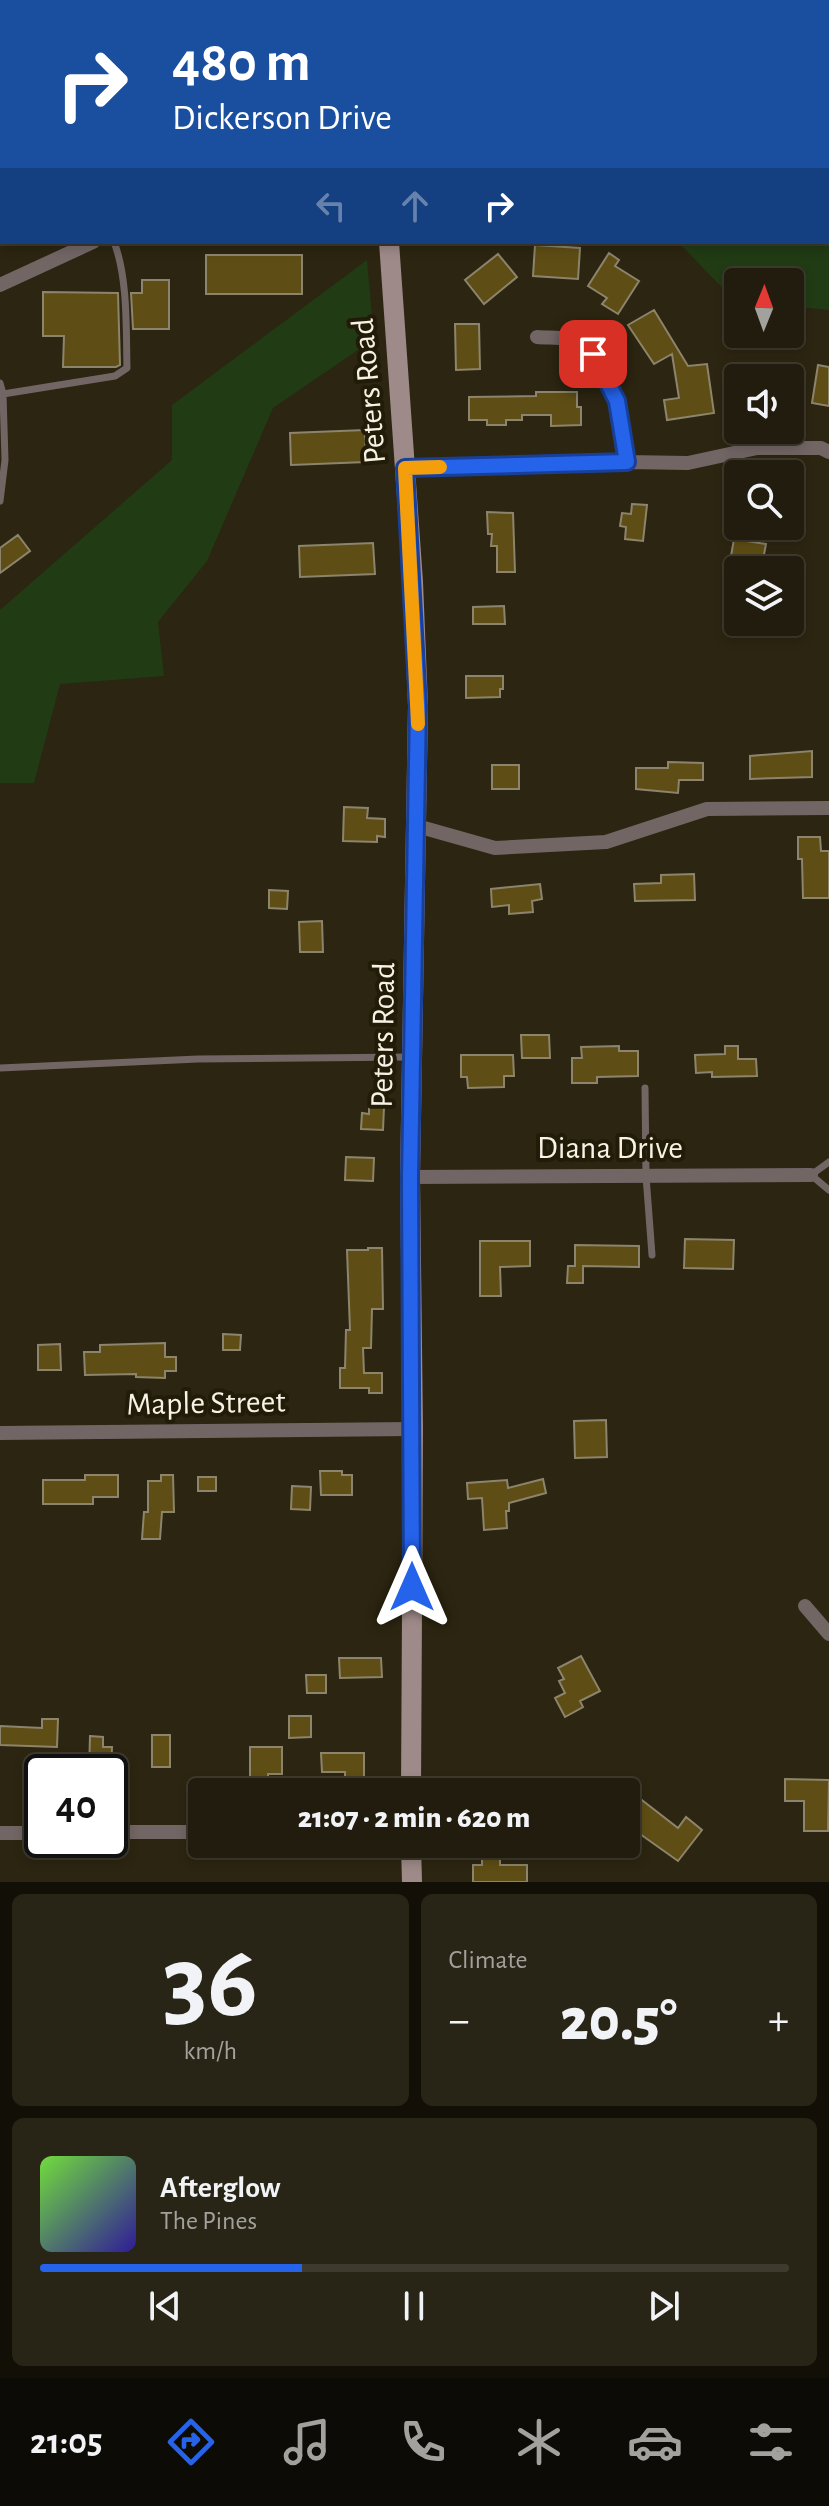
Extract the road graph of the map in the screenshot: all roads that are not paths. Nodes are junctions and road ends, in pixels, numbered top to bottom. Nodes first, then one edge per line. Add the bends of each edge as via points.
1 (89, 244) edge
2 (115, 244) edge
3 (389, 244) edge
4 (0, 285) edge
5 (537, 337) dead end
6 (0, 383) edge
7 (3, 394) junction
8 (829, 452) edge
9 (627, 462) junction
10 (405, 468) junction
11 (0, 501) edge
12 (829, 808) edge
13 (417, 826) junction
14 (413, 1057) junction
15 (0, 1068) edge
16 (645, 1088) dead end
17 (829, 1162) edge
18 (811, 1175) junction
19 (646, 1176) junction
20 (410, 1177) junction
21 (829, 1190) edge
22 (652, 1255) dead end
23 (413, 1429) junction
24 (0, 1433) edge
25 (805, 1606) dead end
26 (829, 1634) edge
27 (411, 1778) edge
28 (128, 1832) edge
29 (188, 1832) edge
30 (0, 1833) edge
31 (24, 1833) edge
32 (411, 1858) edge
33 (412, 1882) edge

1 - 4 street
2 - 7 lane via 127,368 115,376
3 - 10 street, Peters Road
5 - 9 street via 570,339 593,354 617,401
6 - 7 lane
7 - 11 lane
8 - 9 street via 757,448 688,463
9 - 10 street
10 - 13 street, Peters Road via 418,706
12 - 13 street via 707,809 606,842 495,848
13 - 14 street, Peters Road
14 - 15 lane
14 - 20 street, Peters Road
16 - 19 lane
17 - 18 lane
18 - 19 street, Diana Drive
18 - 21 lane
19 - 20 street, Diana Drive
19 - 22 lane
20 - 23 street, Peters Road
23 - 24 street, Maple Street
23 - 27 street, Peters Road
25 - 26 street
28 - 29 street
30 - 31 street
32 - 33 street

